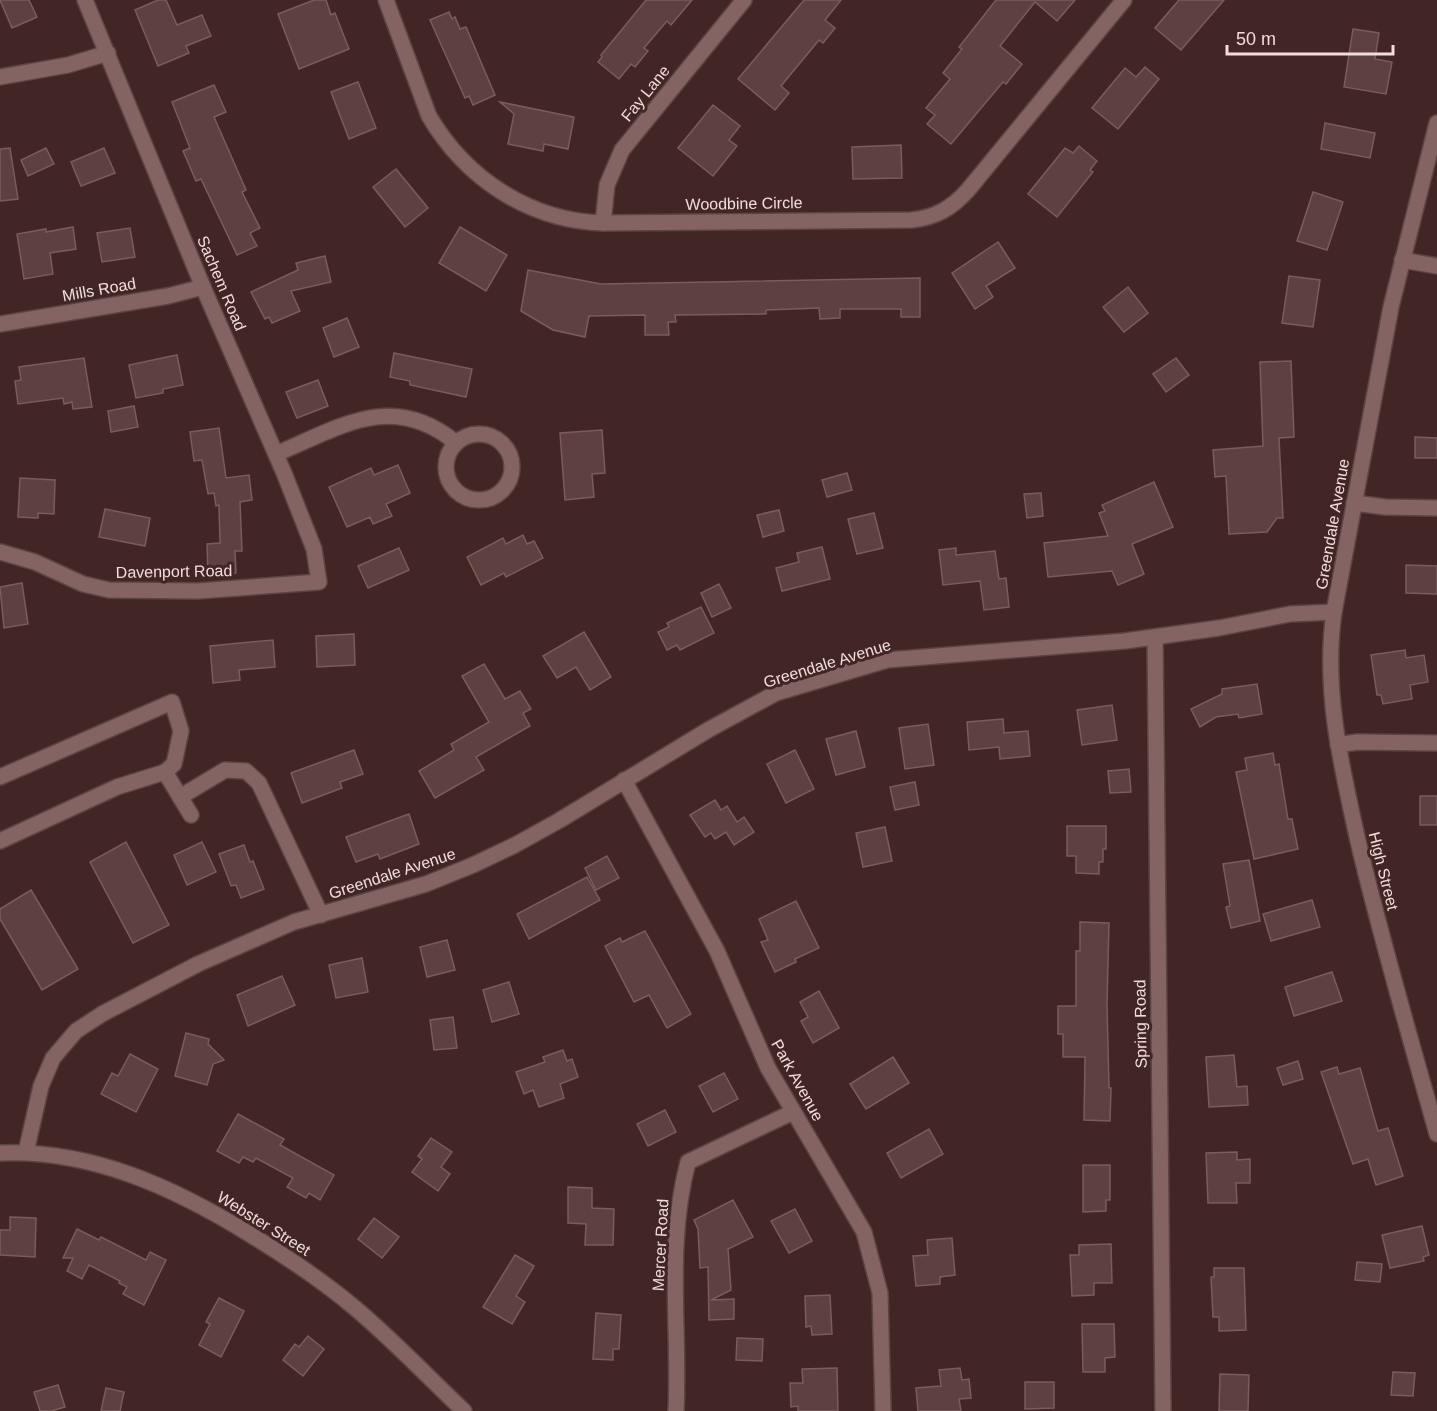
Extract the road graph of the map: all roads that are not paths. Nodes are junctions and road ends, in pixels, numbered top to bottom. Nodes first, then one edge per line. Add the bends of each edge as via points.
1 (85, 0) edge
2 (386, 0) edge
3 (744, 0) edge
4 (1124, 0) edge
5 (108, 53) junction
6 (0, 77) edge
7 (1437, 123) edge
8 (603, 223) junction
9 (1402, 260) junction
10 (1437, 266) edge
11 (203, 287) junction
12 (0, 324) edge
13 (455, 442) junction
14 (276, 454) junction
15 (1354, 503) junction
16 (1437, 508) edge
17 (0, 552) edge
18 (320, 582) joint
19 (1334, 612) junction
20 (1155, 637) junction
21 (1437, 742) edge
22 (1338, 745) junction
23 (165, 772) junction
24 (0, 777) edge
25 (624, 780) junction
26 (180, 797) junction
27 (191, 815) dead end
28 (0, 841) edge
29 (321, 915) junction
30 (793, 1112) junction
31 (1437, 1134) edge
32 (26, 1152) junction
33 (0, 1153) edge
34 (464, 1411) edge
35 (676, 1411) edge
36 (883, 1411) edge
37 (1163, 1411) edge

1 - 5 street, Sachem Road
2 - 8 street, Woodbine Circle via 429,116 460,160 493,187 527,206 564,219
3 - 8 street, Fay Lane via 622,150 607,185
4 - 8 street, Woodbine Circle via 960,200 942,212 911,220
5 - 6 street via 68,65
5 - 11 street, Sachem Road
7 - 9 street, Greendale Avenue
9 - 10 street
9 - 15 street, Greendale Avenue
11 - 12 street, Mills Road
11 - 14 street, Sachem Road
13 - 13 street via 445,465 453,489 475,500 487,500 499,493 512,470 511,457 504,445 480,433
13 - 14 street via 427,424 376,416
14 - 18 street, Sachem Road via 314,549
15 - 16 street
15 - 19 street, Greendale Avenue
17 - 18 street, Davenport Road via 109,590 198,591
19 - 20 street, Greendale Avenue via 1290,614
19 - 22 street, High Street via 1330,674
20 - 25 street, Greendale Avenue via 887,660 776,693
20 - 37 street, Spring Road
21 - 22 street
22 - 31 street, High Street via 1369,889
23 - 24 street via 174,764 181,731 172,702
23 - 26 street
23 - 28 street via 117,787
25 - 29 street, Greendale Avenue via 515,845 473,865 426,884
25 - 30 street, Park Avenue via 717,951 768,1068
26 - 27 street
26 - 29 street via 225,770 246,771 259,783
29 - 32 street, Greendale Avenue via 220,953 76,1031 53,1058 41,1086
30 - 35 street, Mercer Road via 688,1161 676,1228
30 - 36 street, Park Avenue via 864,1232 880,1293
32 - 33 street, Webster Street
32 - 34 street, Webster Street via 79,1160 129,1174 190,1200 232,1224 310,1273 354,1307

